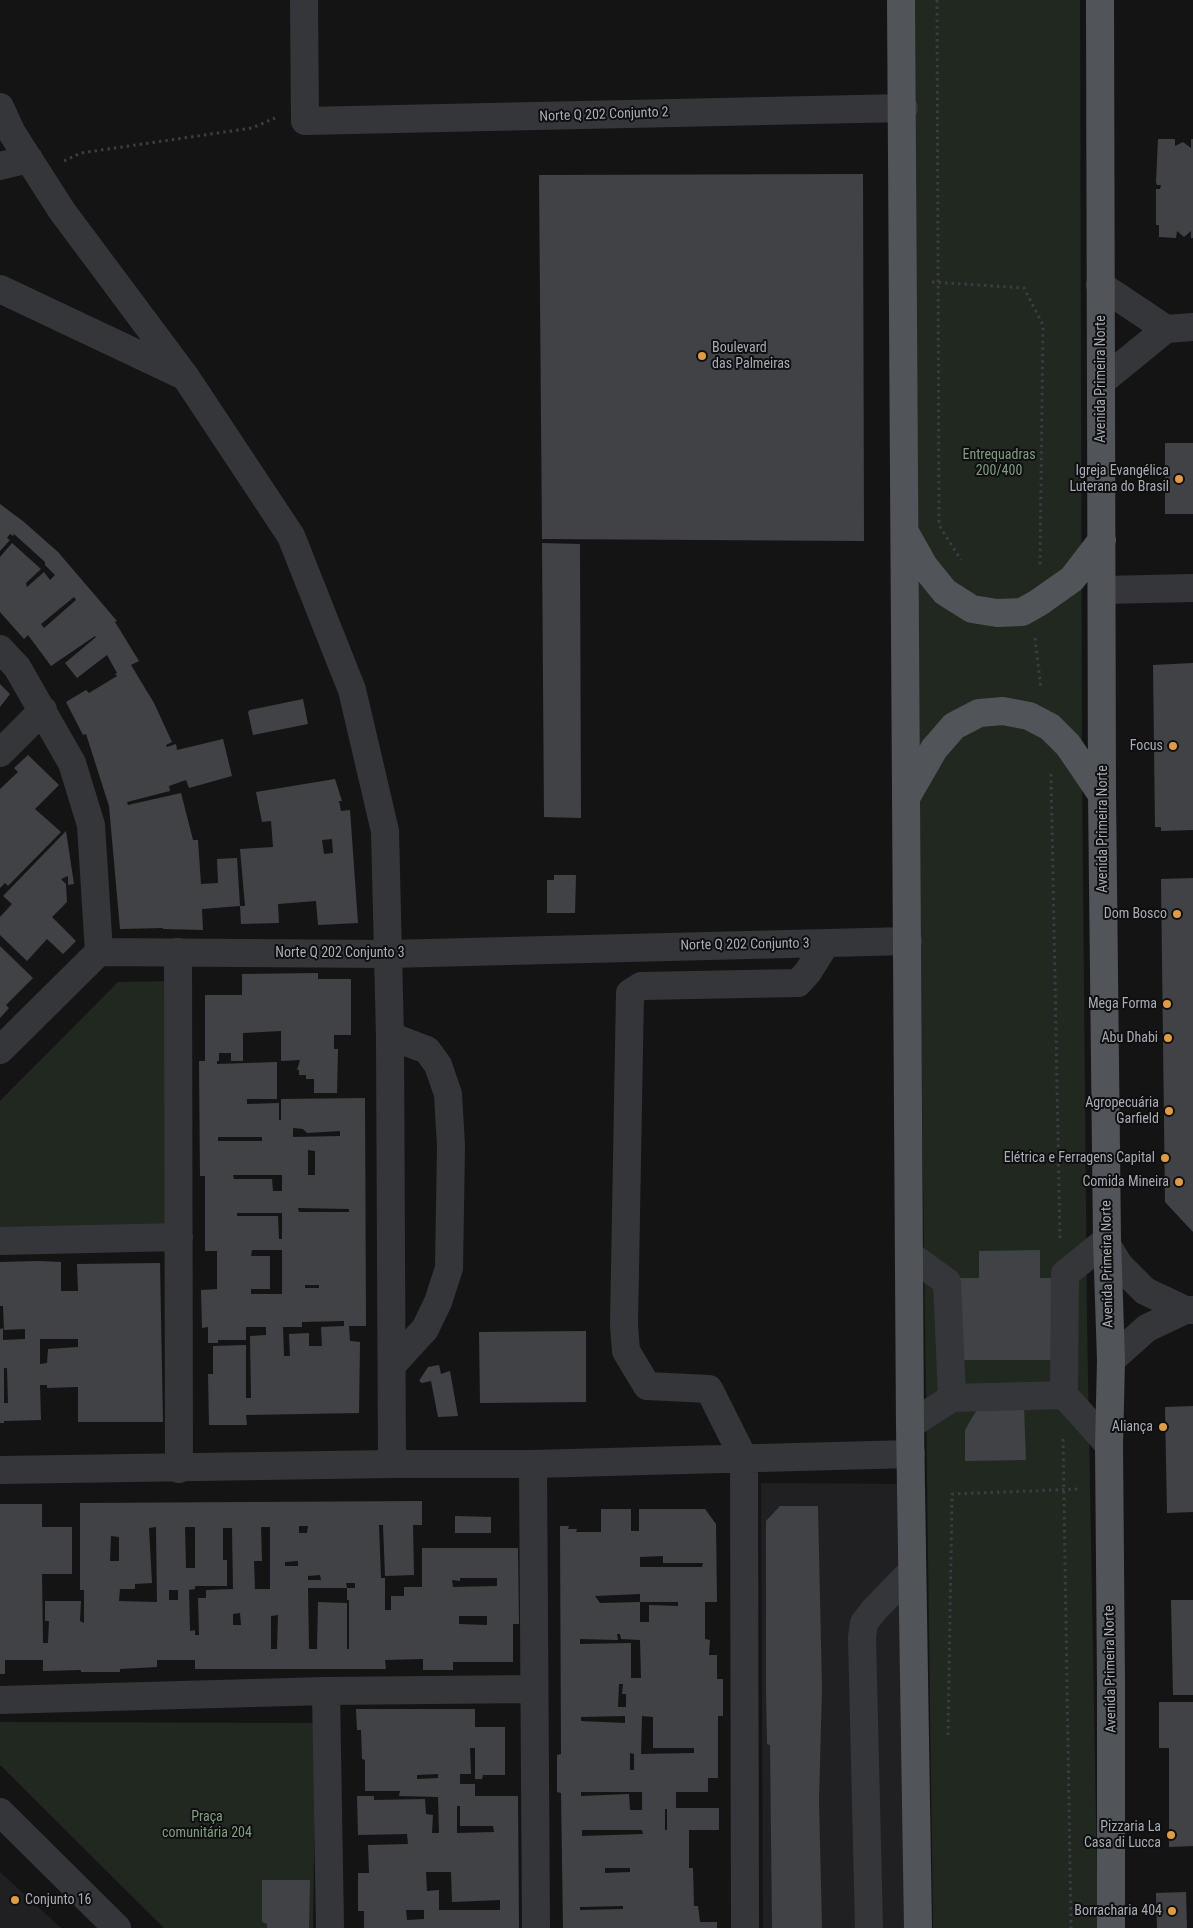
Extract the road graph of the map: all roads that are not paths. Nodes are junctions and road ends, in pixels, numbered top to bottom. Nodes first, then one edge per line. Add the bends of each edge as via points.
1 (304, 0) edge
2 (902, 0) edge
3 (1100, 0) edge
4 (0, 107) edge
5 (904, 108) junction
6 (0, 166) edge
7 (33, 166) junction
8 (1100, 285) junction
9 (0, 289) edge
10 (1193, 327) edge
11 (1166, 329) junction
12 (185, 376) junction
13 (1101, 382) junction
14 (905, 533) junction
15 (1102, 540) junction
16 (1193, 588) edge
17 (1103, 590) junction
18 (0, 649) edge
19 (43, 710) junction
20 (0, 753) edge
21 (1102, 795) junction
22 (906, 797) junction
23 (908, 941) junction
24 (826, 943) junction
25 (99, 952) junction
26 (178, 952) junction
27 (388, 954) junction
28 (390, 1036) junction
29 (0, 1050) edge
30 (179, 1237) junction
31 (0, 1241) edge
32 (1107, 1243) junction
33 (910, 1255) junction
34 (1189, 1310) edge
35 (1111, 1360) junction
36 (392, 1365) junction
37 (1063, 1395) junction
38 (952, 1398) junction
39 (910, 1425) junction
40 (1108, 1445) junction
41 (911, 1454) junction
42 (744, 1459) junction
43 (392, 1464) junction
44 (533, 1464) junction
45 (179, 1469) junction
46 (0, 1470) edge
47 (912, 1571) junction
48 (532, 1690) junction
49 (326, 1691) junction
50 (0, 1700) edge
51 (0, 1812) edge
52 (117, 1928) edge
53 (330, 1928) edge
54 (536, 1928) edge
55 (745, 1928) edge
56 (869, 1928) edge
57 (918, 1928) edge
58 (1111, 1928) edge

1 - 5 street, Norte Q 202 Conjunto 2 via 292,119
2 - 5 main road
3 - 8 main road, Avenida Primeira Norte
4 - 7 street
5 - 14 main road
6 - 7 street
7 - 12 street via 62,211
8 - 11 street
8 - 13 main road, Avenida Primeira Norte
9 - 12 street
10 - 11 street
11 - 13 street
12 - 27 street via 291,536 352,690 385,831
13 - 15 main road, Avenida Primeira Norte
14 - 15 main road via 924,566 945,592 972,609 997,614 1022,612 1038,603 1072,579
14 - 22 main road
15 - 17 main road, Avenida Primeira Norte
16 - 17 street
17 - 21 main road, Avenida Primeira Norte
18 - 19 street via 17,667
19 - 20 street
19 - 25 street via 72,763 91,825
21 - 22 main road via 1068,745 1050,727 1029,716 1003,712 979,713 954,726 934,749
21 - 32 main road, Avenida Primeira Norte
22 - 23 main road
23 - 24 street, Norte Q 202 Conjunto 3
23 - 33 main road
24 - 27 street, Norte Q 202 Conjunto 3
24 - 42 street via 798,984 641,986 630,993 626,1351 647,1386 710,1389
25 - 26 street, Norte Q 202 Conjunto 3
25 - 29 street
26 - 27 street, Norte Q 202 Conjunto 3
26 - 30 street
27 - 28 street
28 - 36 street
28 - 36 street via 427,1050 438,1065 448,1094 451,1146 449,1268 438,1302 424,1329
30 - 31 street
30 - 45 street
32 - 34 street via 1119,1266 1134,1283 1158,1298
32 - 35 main road, Avenida Primeira Norte
32 - 37 street via 1065,1274
33 - 38 street via 947,1282
33 - 39 main road
34 - 35 street via 1147,1328
35 - 40 main road, Avenida Primeira Norte
36 - 43 street
37 - 38 street
37 - 40 street
38 - 39 street
39 - 41 main road
40 - 58 main road, Avenida Primeira Norte
41 - 42 street
41 - 47 main road
42 - 44 street
42 - 55 street
43 - 44 street
43 - 45 street
44 - 48 street
45 - 46 street
47 - 56 street via 864,1623 862,1637
47 - 57 main road
48 - 49 street
48 - 54 street
49 - 50 street
49 - 53 street
51 - 52 street

